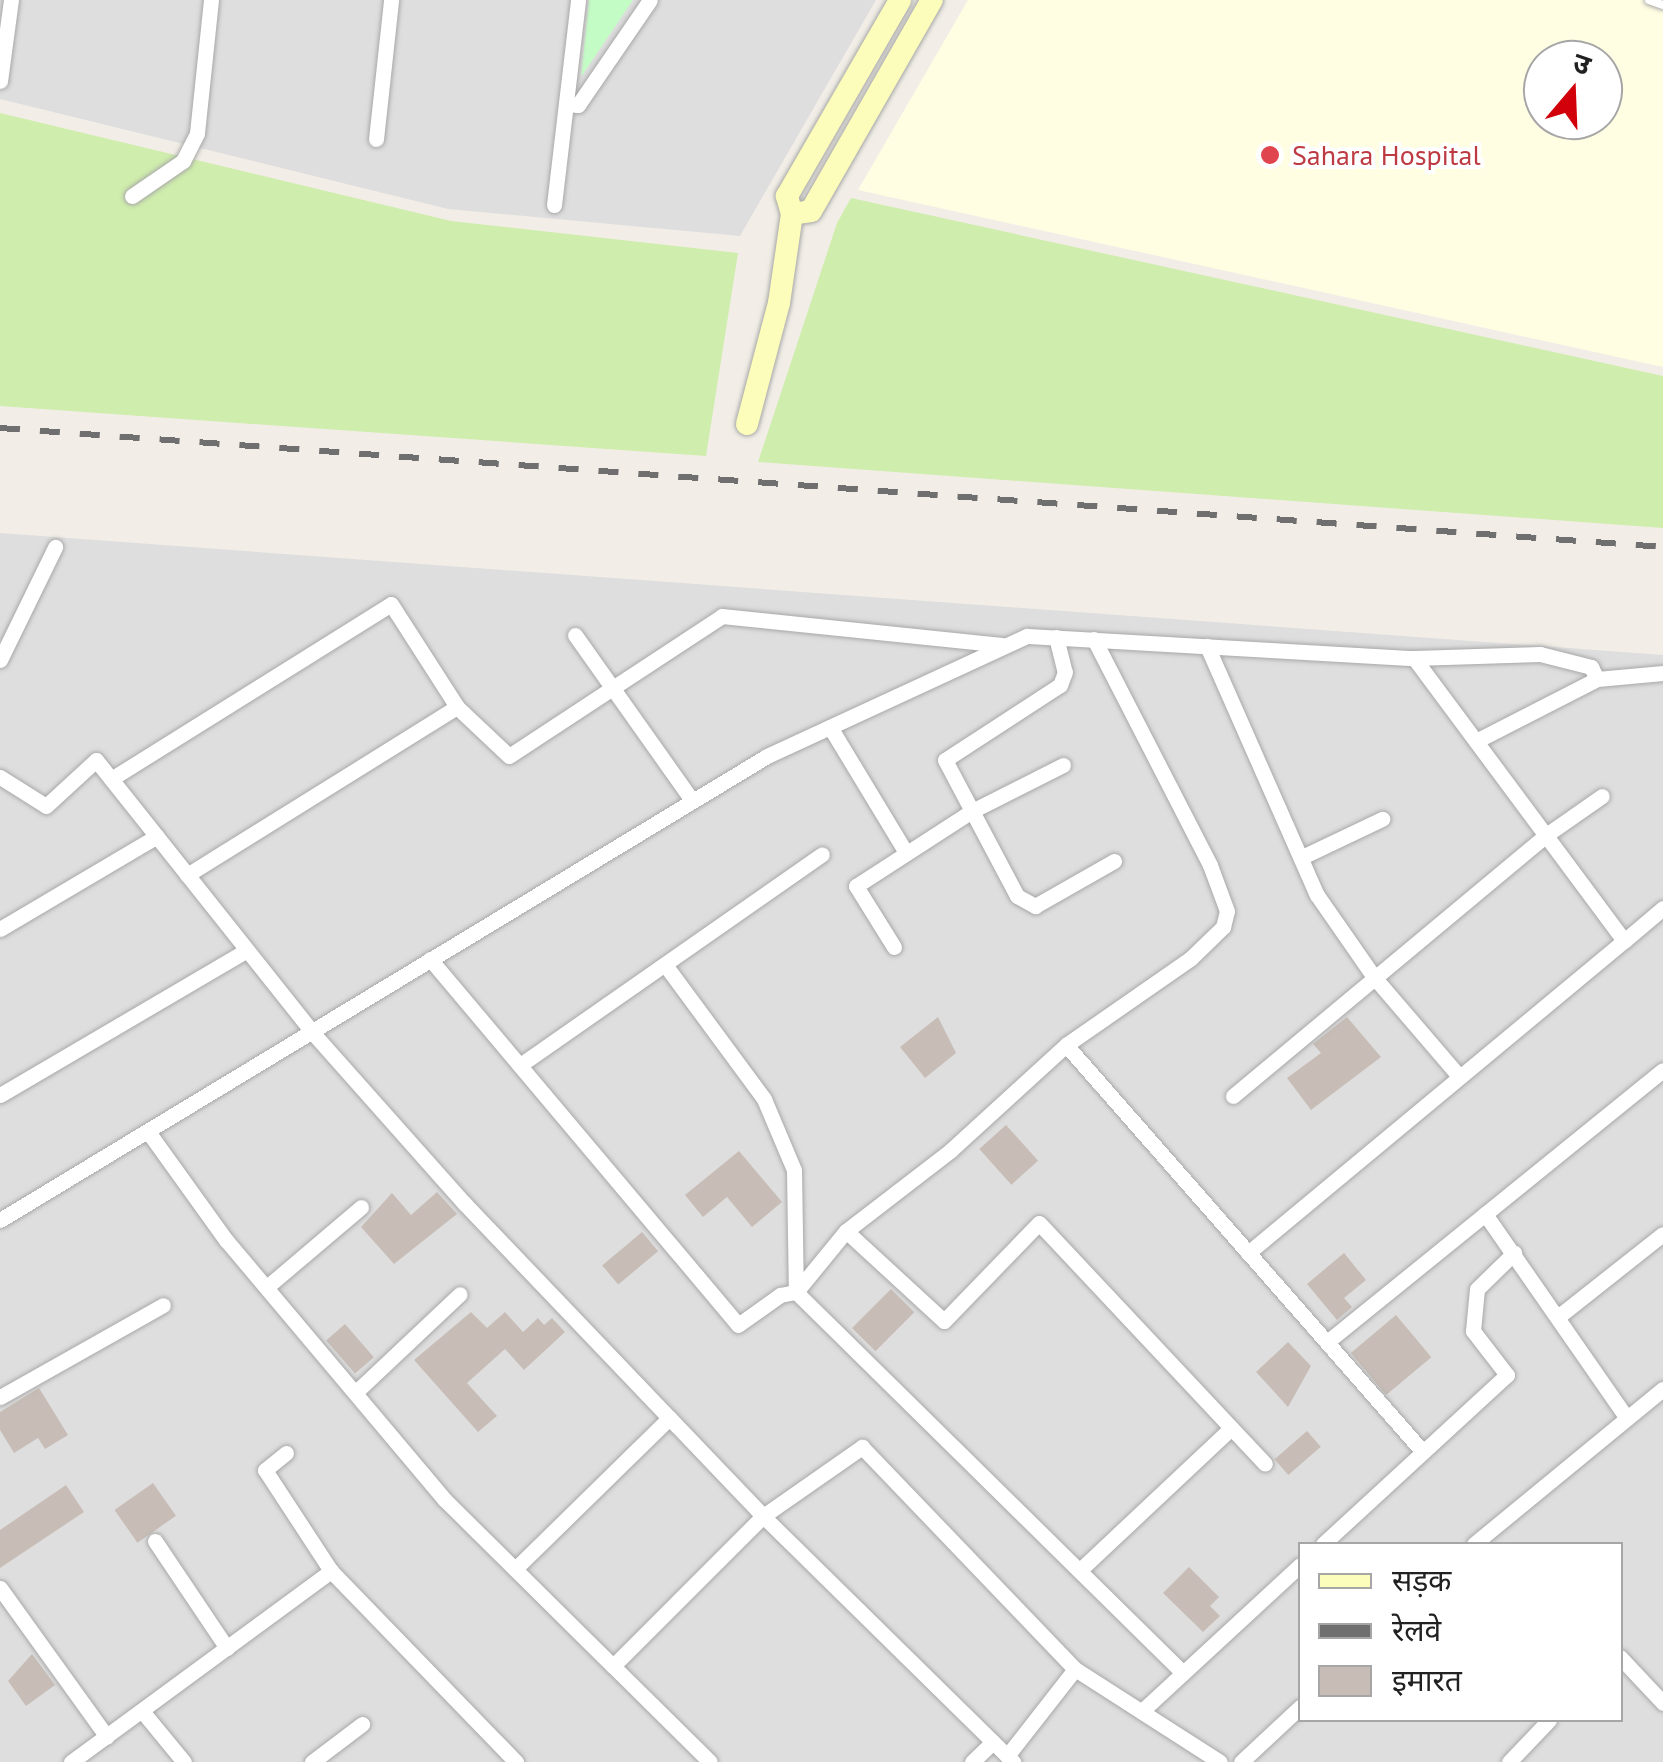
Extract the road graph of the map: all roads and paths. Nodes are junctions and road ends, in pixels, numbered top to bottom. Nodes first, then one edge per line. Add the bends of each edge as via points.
1 (11, 0) edge
2 (210, 0) edge
3 (391, 0) edge
4 (578, 0) edge
5 (650, 0) edge
6 (900, 0) edge
7 (932, 0) edge
8 (1649, 0) edge
9 (1663, 5) edge
10 (0, 81) edge
11 (566, 104) junction
12 (376, 138) dead end
13 (132, 196) dead end
14 (554, 205) dead end
15 (792, 214) junction
16 (748, 424) dead end
17 (55, 547) dead end
18 (575, 635) dead end
19 (1056, 638) junction
20 (1094, 640) junction
21 (1005, 646) junction
22 (1207, 646) junction
23 (1414, 658) junction
24 (0, 660) edge
25 (1663, 674) edge
26 (1597, 679) junction
27 (614, 689) junction
28 (457, 706) junction
29 (830, 727) junction
30 (1476, 741) junction
31 (1063, 765) dead end
32 (0, 778) edge
33 (111, 778) junction
34 (1602, 796) dead end
35 (692, 800) junction
36 (972, 810) junction
37 (1382, 819) dead end
38 (157, 836) junction
39 (1546, 836) junction
40 (906, 850) junction
41 (822, 854) dead end
42 (1302, 857) junction
43 (1114, 861) dead end
44 (187, 875) junction
45 (1663, 908) edge
46 (0, 929) edge
47 (1624, 941) junction
48 (894, 947) dead end
49 (247, 950) junction
50 (430, 959) junction
51 (666, 966) junction
52 (1374, 977) junction
53 (312, 1032) junction
54 (1066, 1044) junction
55 (520, 1066) junction
56 (1663, 1070) edge
57 (1457, 1074) junction
58 (0, 1095) edge
59 (1234, 1096) dead end
60 (149, 1133) junction
61 (361, 1208) dead end
62 (1485, 1214) junction
63 (0, 1220) edge
64 (846, 1232) junction
65 (1663, 1234) edge
66 (1248, 1252) junction
67 (1514, 1253) junction
68 (268, 1286) junction
69 (796, 1292) junction
70 (460, 1294) dead end
71 (163, 1305) dead end
72 (1559, 1316) junction
73 (1326, 1342) junction
74 (1663, 1389) edge
75 (357, 1391) junction
76 (0, 1397) edge
77 (670, 1418) junction
78 (1626, 1418) junction
79 (1232, 1428) junction
80 (1423, 1452) junction
81 (286, 1453) dead end
82 (1265, 1464) dead end
83 (763, 1516) junction
84 (154, 1541) dead end
85 (1325, 1542) edge
86 (1476, 1542) edge
87 (1298, 1567) edge
88 (515, 1570) junction
89 (1080, 1570) junction
90 (331, 1571) junction
91 (0, 1588) edge
92 (227, 1648) junction
93 (1623, 1660) edge
94 (613, 1666) junction
95 (1076, 1669) junction
96 (1184, 1673) junction
97 (1663, 1702) edge
98 (1298, 1709) edge
99 (142, 1711) junction
100 (1142, 1712) junction
101 (1547, 1722) edge
102 (362, 1724) dead end
103 (106, 1737) junction
104 (993, 1742) junction
105 (510, 1756) edge
106 (1010, 1759) edge
107 (71, 1762) edge
108 (184, 1762) edge
109 (312, 1762) edge
110 (490, 1762) edge
111 (710, 1762) edge
112 (972, 1762) edge
113 (1220, 1762) edge
114 (1242, 1762) edge
115 (1509, 1762) edge

1 - 10 street
2 - 13 street via 197,133 182,161
3 - 12 street
4 - 11 street
5 - 11 street via 578,105
6 - 15 street via 787,196
7 - 15 street via 810,211
8 - 9 lane
11 - 14 street
15 - 16 street via 779,303
17 - 24 street
18 - 27 street
19 - 20 street
19 - 21 street via 1027,636
19 - 36 street via 1065,672 1060,685 948,754
20 - 22 street
20 - 54 street via 1210,865 1226,912 1223,926 1191,958
21 - 27 street via 722,616
21 - 29 street
22 - 23 street
22 - 42 street
23 - 26 street via 1540,654 1591,667
23 - 30 street
25 - 26 street
26 - 30 street
27 - 28 street via 509,756
27 - 35 street
28 - 33 street via 390,604
28 - 44 street
29 - 35 street
29 - 40 street
30 - 39 street
31 - 36 street
32 - 33 street via 46,806 96,760
33 - 38 street
34 - 39 street
35 - 50 street
36 - 40 street
36 - 43 street via 1018,896 1035,906
37 - 42 street
38 - 44 street
38 - 46 street
39 - 47 street
39 - 52 street
40 - 48 street via 856,886
41 - 51 street
42 - 52 street via 1317,895
44 - 49 street
45 - 47 street
47 - 57 street
49 - 53 street
49 - 58 street
50 - 53 street
50 - 55 street
51 - 55 street
51 - 69 street via 764,1099 794,1170
52 - 57 street
52 - 59 street
53 - 60 street
53 - 77 street
54 - 64 street via 951,1150
54 - 66 street
55 - 69 street via 738,1325
56 - 62 street
57 - 66 street
60 - 63 street
60 - 68 street
61 - 68 street
62 - 67 street
62 - 73 street
64 - 69 street
64 - 79 street via 944,1320 1039,1223
65 - 72 street
66 - 73 street
67 - 72 street
67 - 80 street via 1477,1289 1473,1331 1507,1375
68 - 75 street
69 - 89 street
70 - 75 street
71 - 76 street
72 - 78 street
73 - 80 street
74 - 78 street
75 - 88 street via 445,1500
77 - 83 street
77 - 88 street
78 - 86 street
79 - 82 street
79 - 89 street
80 - 85 street
81 - 90 street via 265,1470
83 - 94 street
83 - 95 street via 862,1447
83 - 104 street
84 - 92 street
87 - 96 street
88 - 94 street
89 - 96 street
90 - 92 street
90 - 105 street
91 - 103 street
92 - 99 street
93 - 97 street
94 - 111 street
95 - 100 street
95 - 106 street
96 - 100 street
98 - 114 street
99 - 103 street
99 - 108 street
100 - 113 street
101 - 115 street
102 - 109 street
103 - 107 street
104 - 106 street
104 - 112 street
105 - 110 street

